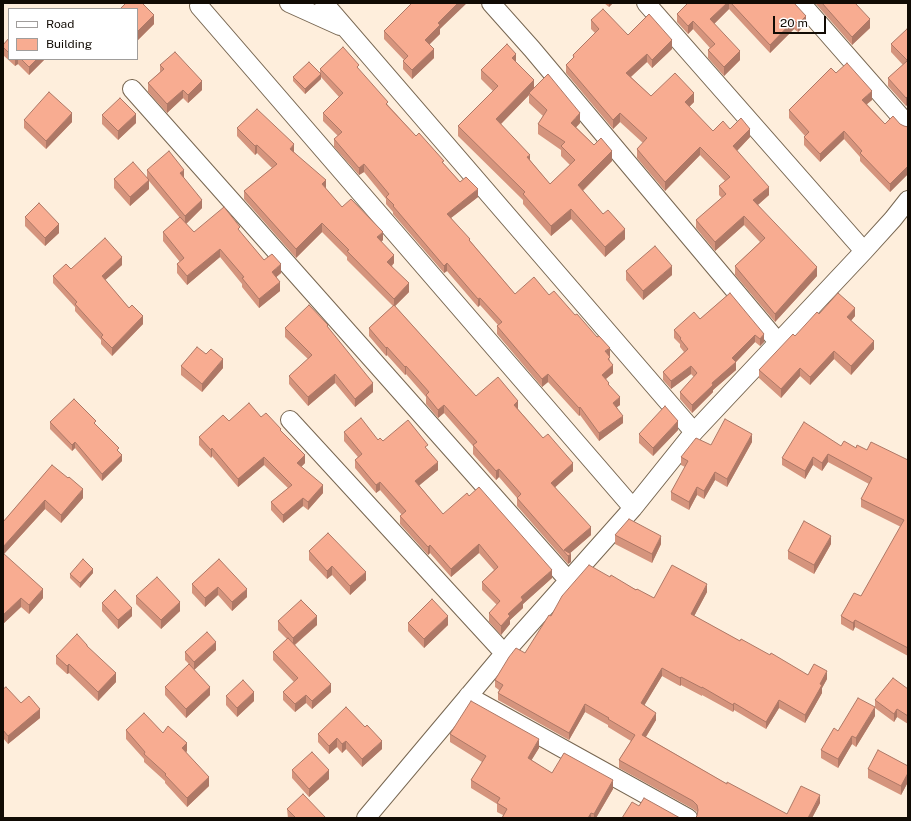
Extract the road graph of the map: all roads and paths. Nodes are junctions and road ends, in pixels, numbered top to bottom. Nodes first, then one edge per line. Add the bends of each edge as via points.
1 (289, 3) edge
2 (324, 3) edge
3 (491, 3) edge
4 (646, 3) edge
5 (801, 3) edge
6 (199, 6) dead end
7 (346, 29) junction
8 (132, 89) dead end
9 (908, 125) edge
10 (908, 200) edge
11 (864, 251) junction
12 (778, 342) junction
13 (290, 420) dead end
14 (694, 432) junction
15 (633, 508) junction
16 (568, 581) junction
17 (504, 653) junction
18 (468, 696) junction
19 (366, 818) edge
20 (688, 818) edge

1 - 7 street
2 - 7 street
3 - 12 street via 532,48
4 - 11 street
5 - 9 street
6 - 15 street
7 - 14 street
8 - 16 street
10 - 11 street
11 - 12 street
12 - 14 street
13 - 17 street
14 - 15 street
15 - 16 street
16 - 17 street
17 - 18 street
18 - 19 street
18 - 20 street

